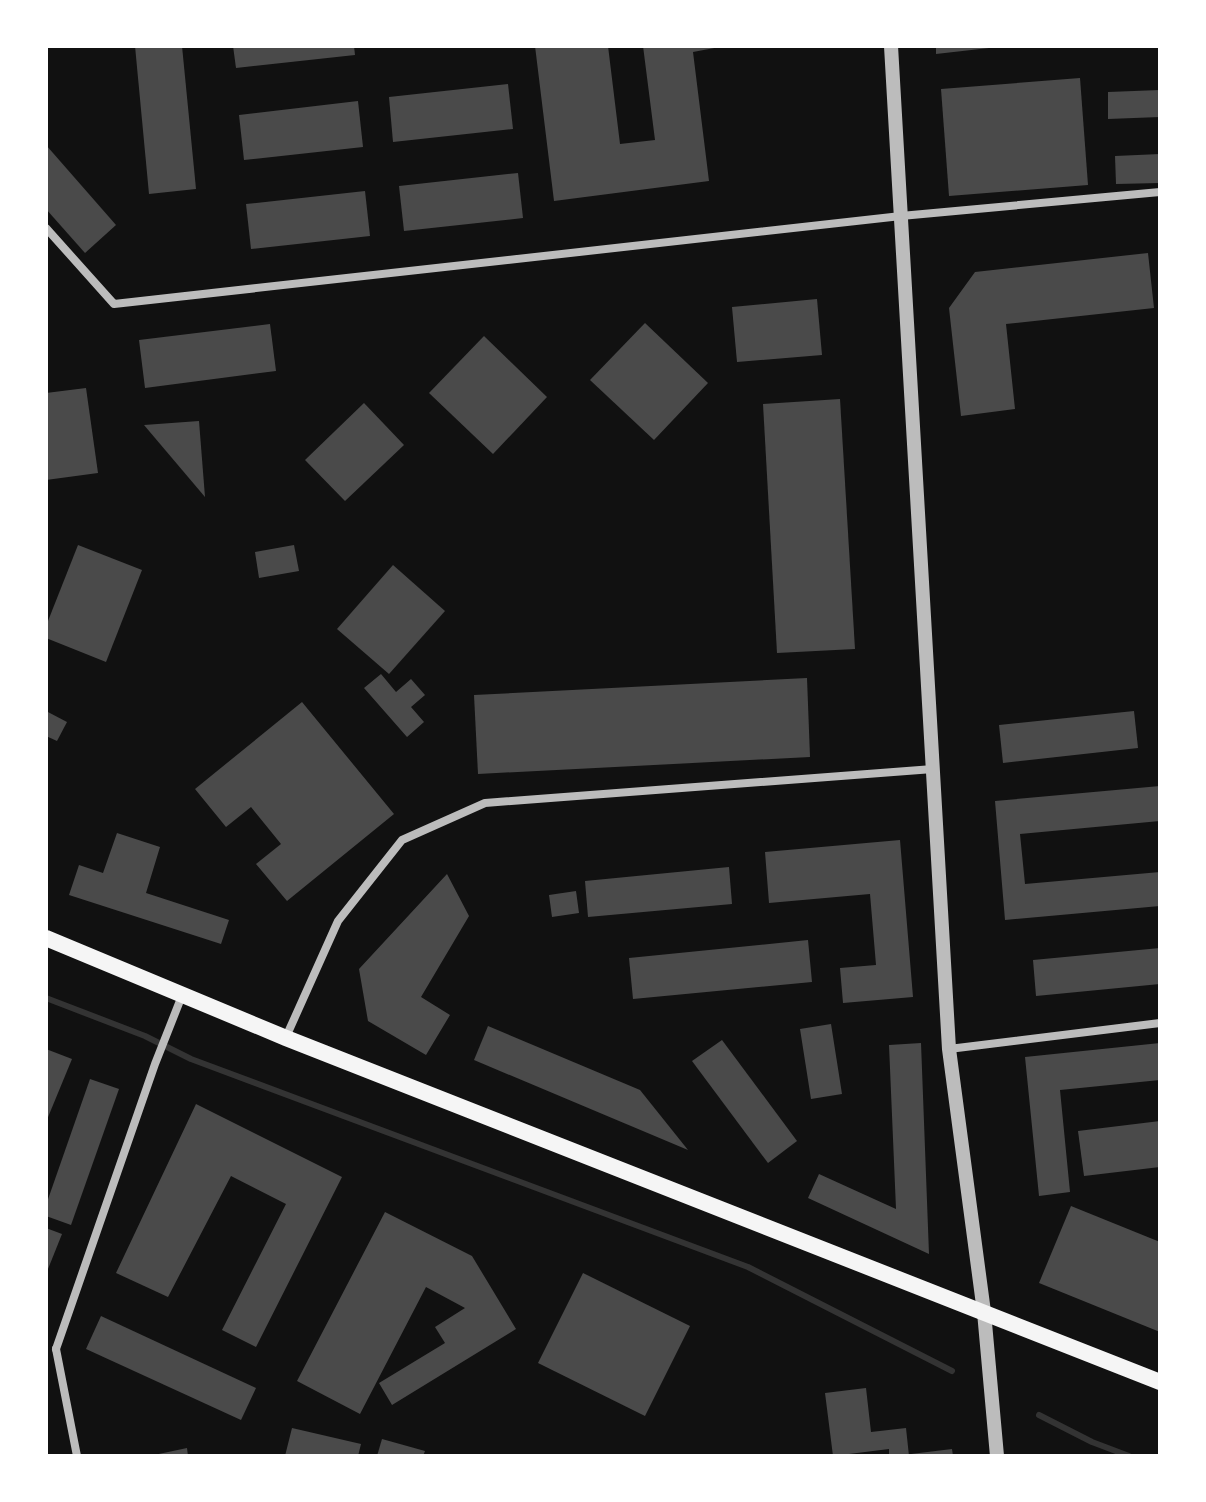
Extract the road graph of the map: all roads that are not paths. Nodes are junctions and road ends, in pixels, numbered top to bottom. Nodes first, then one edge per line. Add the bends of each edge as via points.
1 (891, 46) edge
2 (1160, 192) edge
3 (901, 216) junction
4 (46, 228) edge
5 (933, 769) junction
6 (46, 938) edge
7 (183, 993) junction
8 (1160, 1023) edge
9 (286, 1038) junction
10 (949, 1049) junction
11 (984, 1312) junction
12 (46, 1346) edge
13 (56, 1349) junction
14 (1160, 1382) edge
15 (77, 1456) edge
16 (997, 1456) edge

1 - 3 street
2 - 3 street
3 - 4 street via 114,304
3 - 5 street
5 - 9 street via 485,803 402,840 338,921
5 - 10 street
6 - 7 main road
7 - 9 main road
7 - 13 street
8 - 10 street
9 - 11 main road
10 - 11 street
11 - 14 main road
11 - 16 street
12 - 13 street
13 - 15 street

